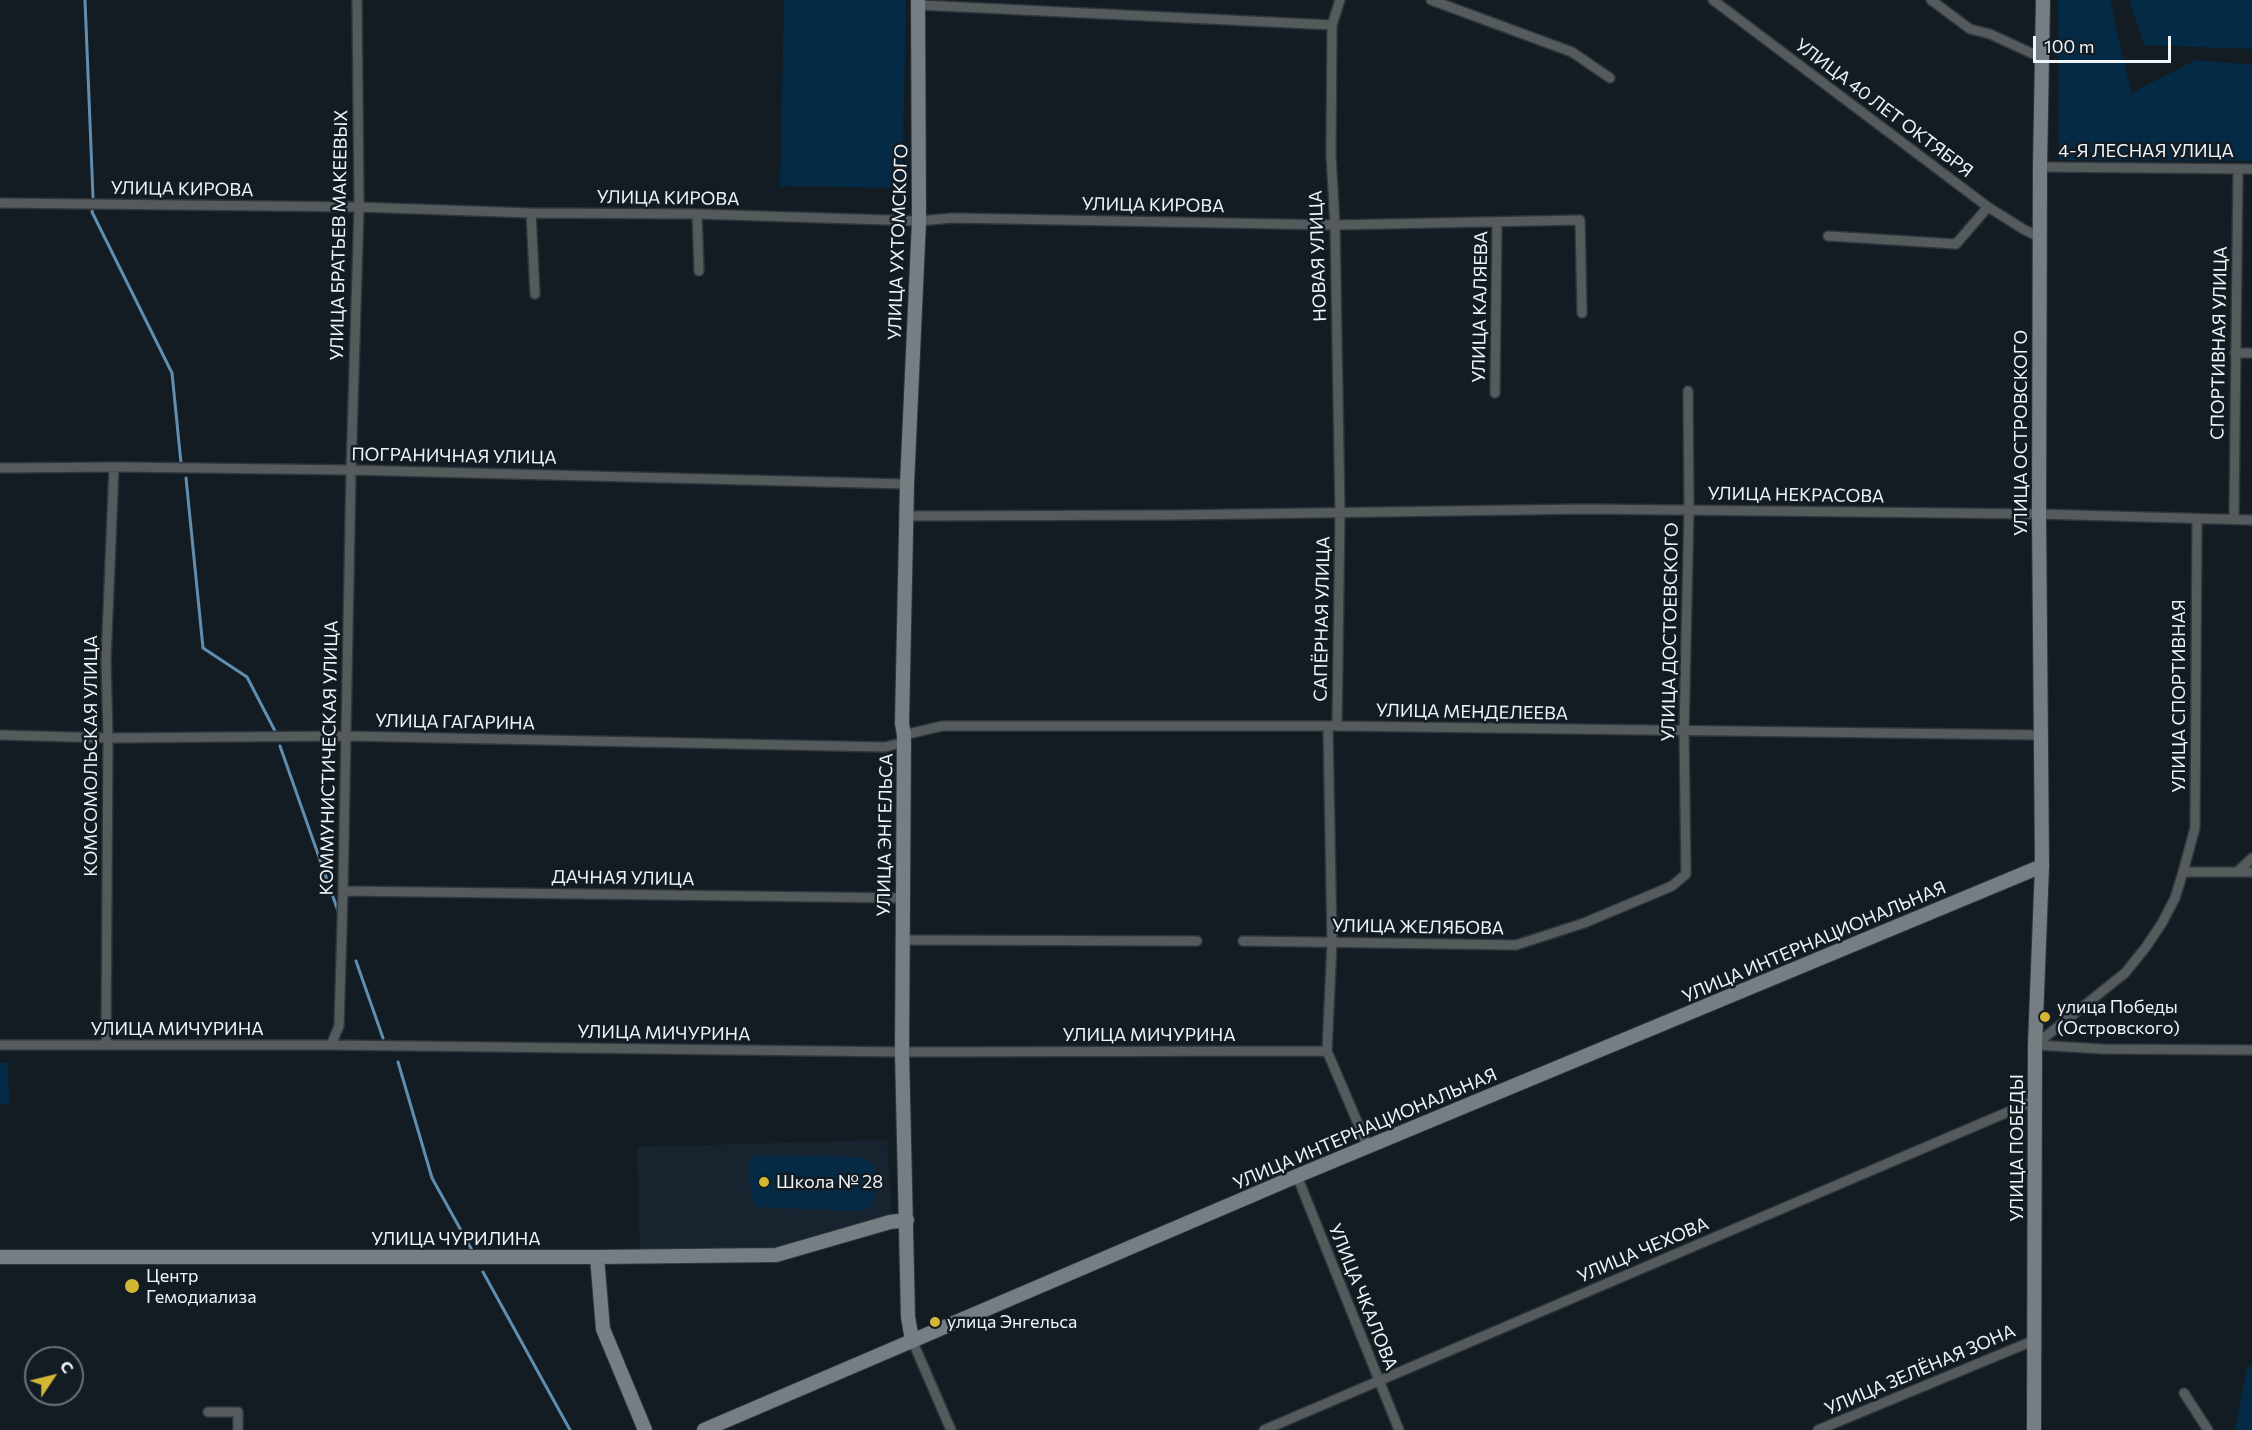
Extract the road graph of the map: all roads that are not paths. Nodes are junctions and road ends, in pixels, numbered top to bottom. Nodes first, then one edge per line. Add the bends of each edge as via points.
1 (357, 0) edge
2 (1340, 0) edge
3 (1431, 0) edge
4 (1713, 0) edge
5 (1931, 0) edge
6 (2043, 0) edge
7 (918, 2) edge
8 (1332, 25) junction
9 (2042, 58) junction
10 (1610, 78) dead end
11 (2040, 167) junction
12 (2238, 169) junction
13 (2252, 169) edge
14 (0, 203) edge
15 (358, 207) junction
16 (1988, 207) junction
17 (531, 213) junction
18 (698, 214) junction
19 (919, 220) junction
20 (1497, 222) junction
21 (1335, 225) junction
22 (1828, 236) dead end
23 (2039, 237) junction
24 (699, 271) dead end
25 (535, 294) dead end
26 (1582, 313) dead end
27 (2252, 352) edge
28 (2235, 353) junction
29 (1688, 391) dead end
30 (1495, 393) dead end
31 (114, 467) junction
32 (0, 468) edge
33 (351, 470) junction
34 (907, 484) junction
35 (1689, 509) junction
36 (1340, 512) junction
37 (2039, 514) junction
38 (906, 516) junction
39 (2234, 518) junction
40 (2197, 520) junction
41 (2252, 520) edge
42 (1332, 727) junction
43 (1684, 731) junction
44 (0, 735) edge
45 (904, 735) junction
46 (2041, 735) junction
47 (346, 736) junction
48 (108, 738) junction
49 (2252, 858) edge
50 (2042, 866) junction
51 (2183, 872) junction
52 (2237, 872) junction
53 (2252, 872) edge
54 (1686, 874) joint
55 (343, 891) junction
56 (902, 898) junction
57 (903, 940) junction
58 (1197, 941) dead end
59 (1243, 941) dead end
60 (1332, 942) junction
61 (0, 1045) edge
62 (105, 1045) junction
63 (331, 1045) junction
64 (2036, 1045) junction
65 (2252, 1050) edge
66 (1327, 1051) junction
67 (902, 1052) junction
68 (2036, 1100) junction
69 (1368, 1147) junction
70 (1297, 1176) junction
71 (907, 1220) junction
72 (0, 1257) edge
73 (597, 1257) junction
74 (912, 1340) junction
75 (2035, 1340) junction
76 (1379, 1381) junction
77 (2184, 1393) dead end
78 (208, 1412) dead end
79 (238, 1430) edge
80 (645, 1430) edge
81 (704, 1430) edge
82 (951, 1430) edge
83 (1264, 1430) edge
84 (1399, 1430) edge
85 (1818, 1430) edge
86 (2034, 1430) edge
87 (2208, 1430) edge

1 - 15 street, УЛИЦА БРАТЬЕВ МАКЕЕВЫХ
2 - 8 street, НОВАЯ УЛИЦА
3 - 10 street via 1572,52
4 - 16 street, УЛИЦА 40 ЛЕТ ОКТЯБРЯ
5 - 9 street via 1970,29 1990,33
6 - 9 main road, УЛИЦА ОСТРОВСКОГО
7 - 8 street
7 - 19 main road, УЛИЦА УХТОМСКОГО
8 - 21 street, НОВАЯ УЛИЦА
9 - 11 main road, УЛИЦА ОСТРОВСКОГО
11 - 12 street, 4-Я ЛЕСНАЯ УЛИЦА
11 - 23 main road, УЛИЦА ОСТРОВСКОГО
12 - 13 street, 4-Я ЛЕСНАЯ УЛИЦА
12 - 28 street, СПОРТИВНАЯ УЛИЦА
14 - 15 street, УЛИЦА КИРОВА
15 - 17 street, УЛИЦА КИРОВА
15 - 33 street, УЛИЦА БРАТЬЕВ МАКЕЕВЫХ
16 - 22 street via 1956,244
16 - 23 street, УЛИЦА 40 ЛЕТ ОКТЯБРЯ
17 - 18 street, УЛИЦА КИРОВА
17 - 25 street
18 - 19 street, УЛИЦА КИРОВА
18 - 24 street
19 - 21 street, УЛИЦА КИРОВА
19 - 34 main road, УЛИЦА УХТОМСКОГО
20 - 21 street, УЛИЦА КАЛЯЕВА
20 - 26 street, УЛИЦА КАЛЯЕВА via 1580,220
20 - 30 street, УЛИЦА КАЛЯЕВА
21 - 36 street, НОВАЯ УЛИЦА
23 - 37 main road, УЛИЦА ОСТРОВСКОГО
27 - 28 street
28 - 39 street, СПОРТИВНАЯ УЛИЦА
29 - 35 street, УЛИЦА ДОСТОЕВСКОГО
31 - 32 street, ПОГРАНИЧНАЯ УЛИЦА
31 - 33 street, ПОГРАНИЧНАЯ УЛИЦА
31 - 48 street, КОМСОМОЛЬСКАЯ УЛИЦА via 106,660
33 - 34 street, ПОГРАНИЧНАЯ УЛИЦА
33 - 47 street, КОММУНИСТИЧЕСКАЯ УЛИЦА
34 - 38 main road, УЛИЦА ЭНГЕЛЬСА
35 - 36 street, УЛИЦА НЕКРАСОВА
35 - 37 street, УЛИЦА НЕКРАСОВА
35 - 43 street, УЛИЦА ДОСТОЕВСКОГО
36 - 38 street, УЛИЦА НЕКРАСОВА
36 - 42 street, САПЁРНАЯ УЛИЦА
37 - 40 street, УЛИЦА НЕКРАСОВА
37 - 46 main road, УЛИЦА ОСТРОВСКОГО
38 - 45 main road, УЛИЦА ЭНГЕЛЬСА
39 - 40 street, УЛИЦА НЕКРАСОВА
39 - 41 street, УЛИЦА НЕКРАСОВА
40 - 51 street, УЛИЦА СПОРТИВНАЯ via 2194,828
42 - 43 street, УЛИЦА МЕНДЕЛЕЕВА
42 - 45 street, УЛИЦА МЕНДЕЛЕЕВА via 942,726
42 - 60 street, САПЁРНАЯ УЛИЦА
43 - 46 street, УЛИЦА МЕНДЕЛЕЕВА
43 - 54 street, УЛИЦА ДОСТОЕВСКОГО
44 - 48 street, УЛИЦА ГАГАРИНА
45 - 47 street, УЛИЦА ГАГАРИНА via 901,743 890,747
45 - 56 main road, УЛИЦА ЭНГЕЛЬСА
46 - 50 main road, УЛИЦА ОСТРОВСКОГО
47 - 48 street, УЛИЦА ГАГАРИНА
47 - 55 street, КОММУНИСТИЧЕСКАЯ УЛИЦА
48 - 62 street, КОМСОМОЛЬСКАЯ УЛИЦА
49 - 52 street
50 - 64 main road, УЛИЦА ПОБЕДЫ
50 - 69 main road, УЛИЦА ИНТЕРНАЦИОНАЛЬНАЯ
51 - 52 street
51 - 64 street, УЛИЦА СПОРТИВНАЯ via 2162,923 2125,973
52 - 53 street
54 - 60 street, УЛИЦА ЖЕЛЯБОВА via 1672,886 1584,923 1516,945
55 - 56 street, ДАЧНАЯ УЛИЦА
55 - 63 street, КОММУНИСТИЧЕСКАЯ УЛИЦА via 339,1026
56 - 57 main road, УЛИЦА ЭНГЕЛЬСА
57 - 58 street
57 - 67 main road, УЛИЦА ЭНГЕЛЬСА
59 - 60 street, УЛИЦА ЖЕЛЯБОВА
60 - 66 street, САПЁРНАЯ УЛИЦА
61 - 62 street, УЛИЦА МИЧУРИНА
62 - 63 street, УЛИЦА МИЧУРИНА
63 - 67 street, УЛИЦА МИЧУРИНА
64 - 65 street
64 - 68 main road, УЛИЦА ПОБЕДЫ
66 - 67 street, УЛИЦА МИЧУРИНА
66 - 69 street, САПЁРНАЯ УЛИЦА
67 - 71 main road, УЛИЦА ЭНГЕЛЬСА
68 - 75 main road, УЛИЦА ПОБЕДЫ
68 - 76 street, УЛИЦА ЧЕХОВА
69 - 70 main road, УЛИЦА ИНТЕРНАЦИОНАЛЬНАЯ
70 - 74 main road, УЛИЦА ИНТЕРНАЦИОНАЛЬНАЯ
70 - 76 street, УЛИЦА ЧКАЛОВА
71 - 73 main road, УЛИЦА ЧУРИЛИНА via 776,1255
71 - 74 main road, УЛИЦА ЭНГЕЛЬСА via 908,1317
72 - 73 main road, УЛИЦА ЧУРИЛИНА
73 - 80 main road via 603,1329
74 - 81 main road, УЛИЦА ИНТЕРНАЦИОНАЛЬНАЯ
74 - 82 street, УЛИЦА ЭНГЕЛЬСА
75 - 85 street, УЛИЦА ЗЕЛЁНАЯ ЗОНА
75 - 86 main road, УЛИЦА ПОБЕДЫ
76 - 83 street, УЛИЦА ЧЕХОВА
76 - 84 street, УЛИЦА ЧКАЛОВА
77 - 87 street
78 - 79 street via 238,1412

